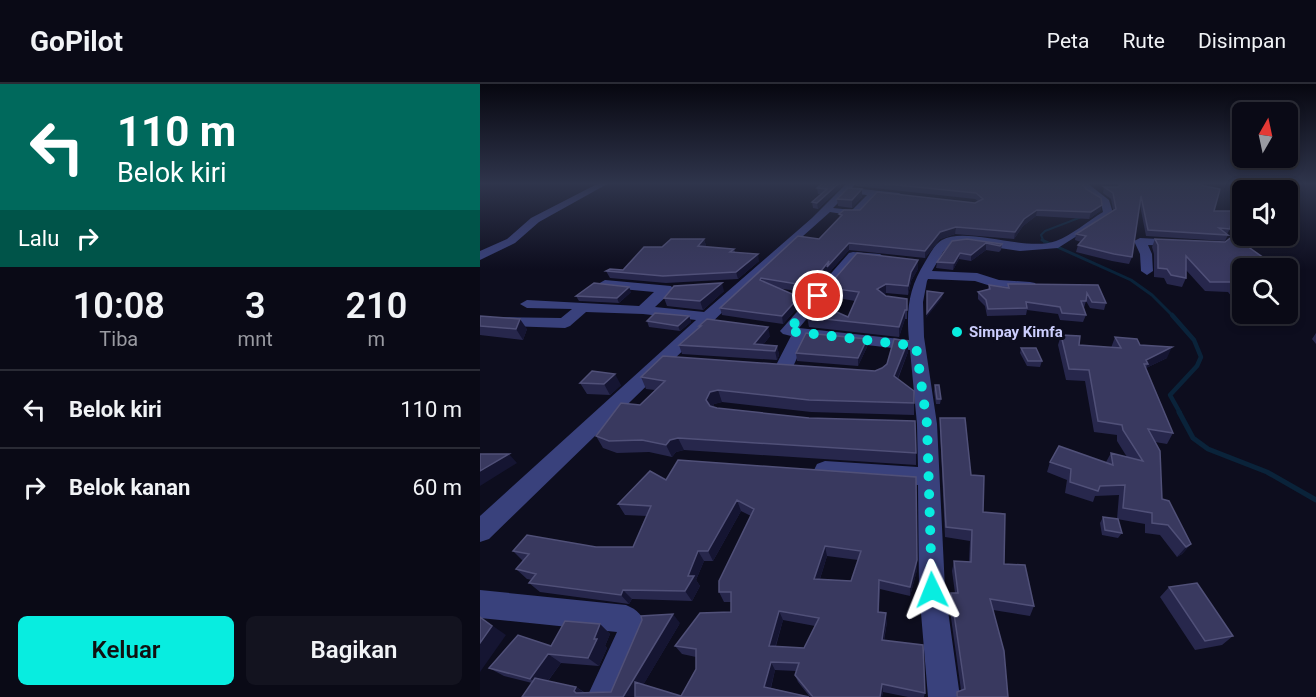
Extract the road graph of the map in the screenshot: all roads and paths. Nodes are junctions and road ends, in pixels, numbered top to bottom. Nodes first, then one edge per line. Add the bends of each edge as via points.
1 (551, 212) edge
2 (824, 212) edge
3 (842, 212) edge
4 (856, 212) edge
5 (1108, 212) edge
6 (1185, 243) edge
7 (480, 256) edge
8 (894, 260) edge
9 (923, 267) junction
10 (1147, 271) dead end
11 (603, 284) edge
12 (720, 285) edge
13 (743, 285) junction
14 (683, 287) edge
15 (1044, 287) edge
16 (666, 289) junction
17 (527, 304) dead end
18 (582, 308) junction
19 (643, 310) junction
20 (715, 320) junction
21 (480, 321) edge
22 (788, 331) junction
23 (916, 346) junction
24 (664, 360) junction
25 (686, 362) edge
26 (806, 370) edge
27 (904, 423) edge
28 (927, 424) junction
29 (800, 468) edge
30 (928, 477) junction
31 (480, 531) edge
32 (480, 604) edge
33 (603, 697) edge
34 (944, 697) edge

1 - 7 street via 510,242
2 - 13 street
3 - 4 street
5 - 9 street via 1058,245 947,242
6 - 10 street via 1140,241
8 - 22 street via 854,255
9 - 15 street via 998,284
9 - 23 street via 911,301
11 - 16 street
12 - 13 street
13 - 20 street
14 - 16 street
16 - 19 street
17 - 18 street
18 - 19 street
18 - 21 street via 565,323
19 - 20 street
20 - 24 street
22 - 23 street
22 - 26 street via 777,368
23 - 28 street
24 - 25 street
24 - 31 street
27 - 28 street
28 - 30 street
29 - 30 street
30 - 34 street via 932,590
32 - 33 street via 626,619 633,627 630,638

